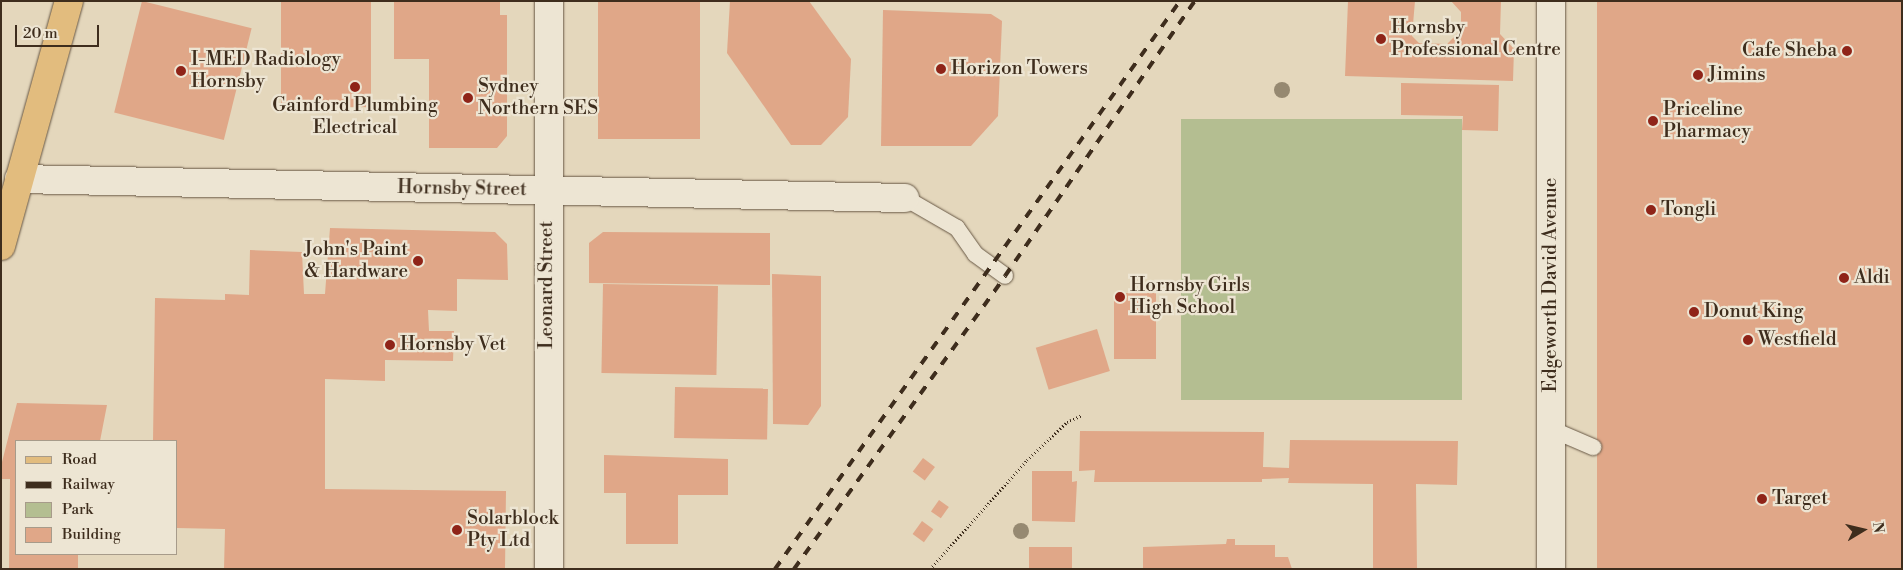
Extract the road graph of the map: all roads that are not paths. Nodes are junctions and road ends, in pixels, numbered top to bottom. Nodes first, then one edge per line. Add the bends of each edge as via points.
1 (69, 1) edge
2 (549, 1) edge
3 (1551, 1) edge
4 (19, 179) junction
5 (546, 191) junction
6 (905, 198) joint
7 (1, 246) edge
8 (1005, 276) dead end
9 (1551, 429) junction
10 (1593, 447) dead end
11 (549, 569) edge
12 (1550, 569) edge

1 - 4 main road
2 - 5 street, Leonard Street
3 - 9 street, Edgeworth David Avenue
4 - 5 street, Hornsby Street
4 - 7 main road
5 - 6 street, Hornsby Street
5 - 11 street, Leonard Street
6 - 8 lane via 957,228 975,254
9 - 10 lane
9 - 12 street, Edgeworth David Avenue

